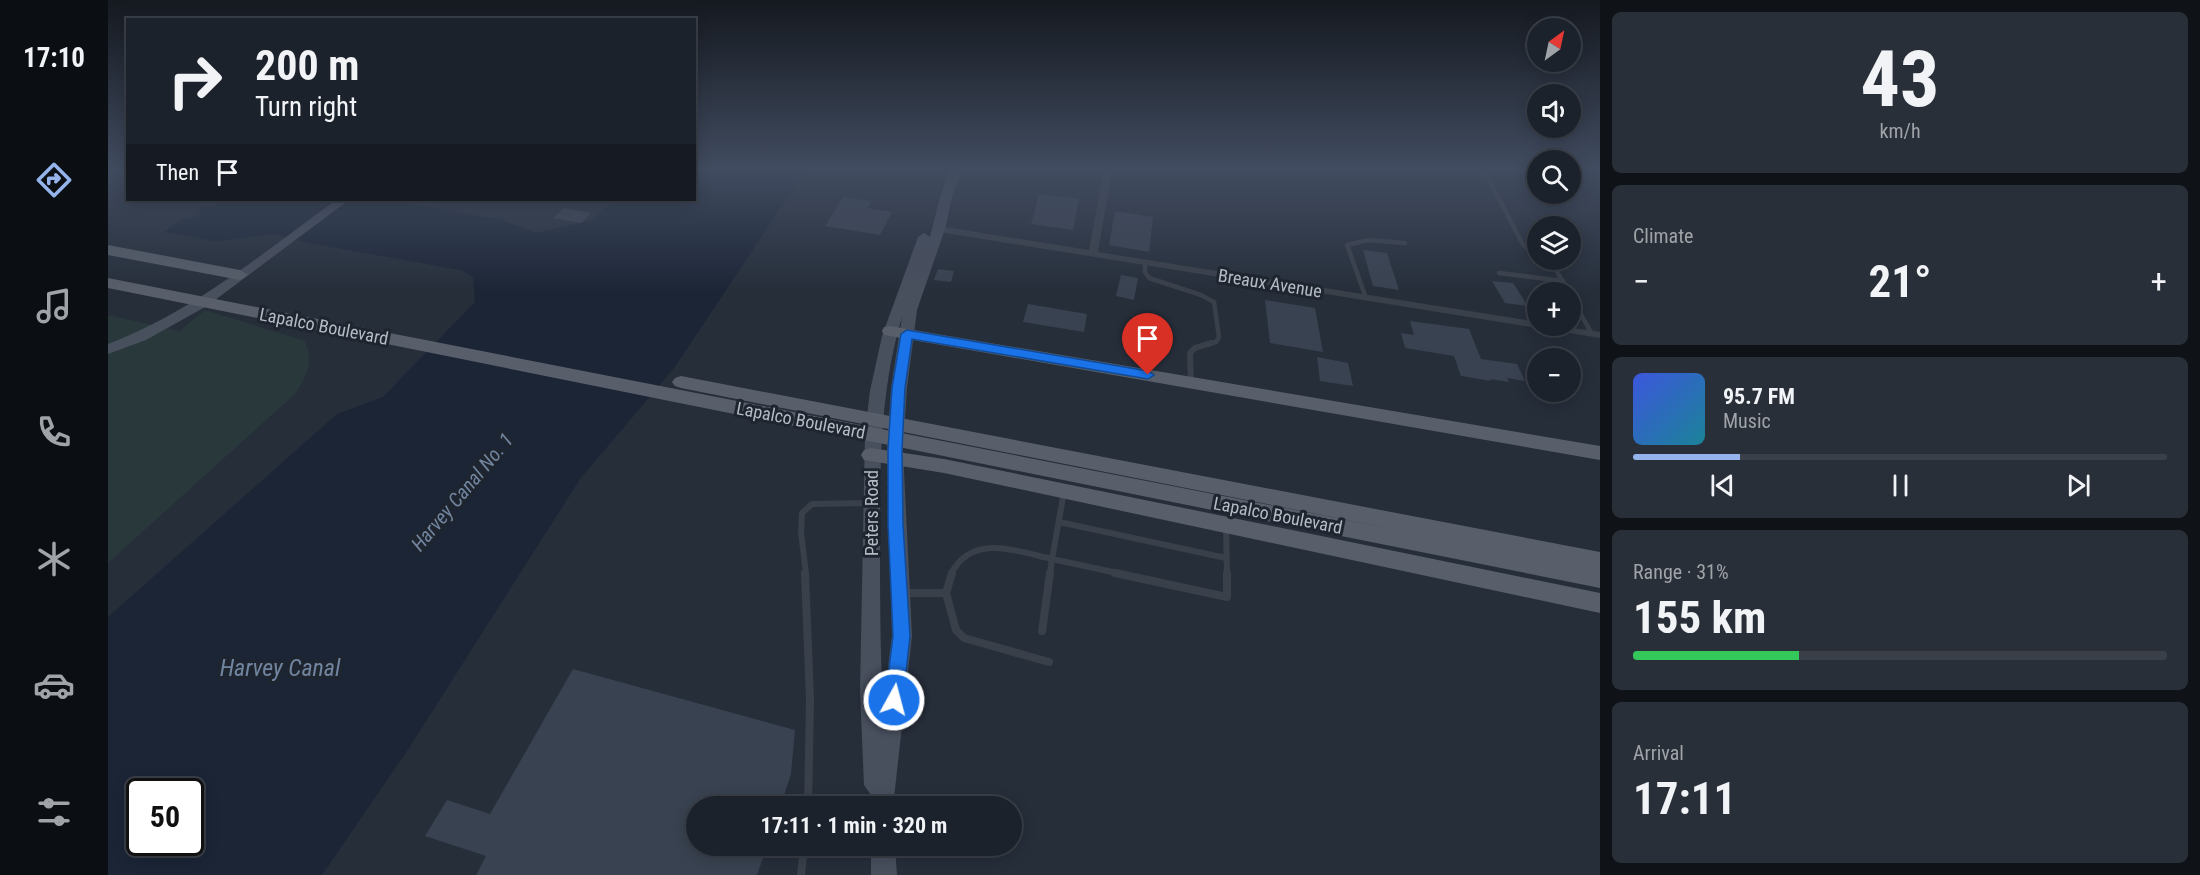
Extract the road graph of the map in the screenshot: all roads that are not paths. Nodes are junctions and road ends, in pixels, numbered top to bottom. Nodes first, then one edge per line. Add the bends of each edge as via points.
1 (328, 211) edge
2 (938, 211) edge
3 (943, 211) edge
4 (1101, 211) edge
5 (1505, 211) edge
6 (939, 229) junction
7 (1406, 243) dead end
8 (1527, 248) edge
9 (108, 250) edge
10 (1093, 254) junction
11 (1145, 262) junction
12 (1556, 270) edge
13 (108, 271) edge
14 (1499, 273) dead end
15 (240, 275) junction
16 (1563, 282) joint
17 (108, 283) edge
18 (1366, 298) junction
19 (1581, 311) edge
20 (898, 333) junction
21 (1596, 335) edge
22 (108, 349) edge
23 (1191, 383) junction
24 (1600, 453) edge
25 (872, 455) junction
26 (895, 458) junction
27 (1065, 491) junction
28 (872, 503) junction
29 (1059, 522) junction
30 (1226, 525) junction
31 (1052, 558) junction
32 (1226, 558) junction
33 (1538, 558) junction
34 (1600, 561) edge
35 (1600, 579) edge
36 (900, 593) junction
37 (946, 593) junction
38 (1600, 603) edge
39 (1041, 632) dead end
40 (1049, 662) dead end
41 (808, 796) edge
42 (879, 796) edge
43 (881, 796) edge
44 (803, 856) edge
45 (883, 856) edge
46 (801, 875) edge
47 (884, 875) edge

1 - 15 main road
2 - 20 main road, Peters Road via 897,306
3 - 6 main road, Peters Road
4 - 10 street
5 - 8 lane
6 - 10 street, Breaux Avenue
6 - 20 main road, Peters Road
7 - 18 lane via 1382,240 1347,245
9 - 15 main road
10 - 11 street, Breaux Avenue
11 - 18 street, Breaux Avenue
11 - 23 lane via 1144,272 1149,278 1214,302 1219,337 1190,353
12 - 16 lane
13 - 33 main road, Lapalco Boulevard
14 - 16 lane
15 - 22 main road via 180,317
17 - 33 main road, Lapalco Boulevard
18 - 21 street, Breaux Avenue
19 - 21 lane
20 - 23 main road
20 - 25 main road, Peters Road via 876,402
20 - 26 main road, Peters Road
23 - 24 main road
25 - 26 main road
25 - 28 main road, Peters Road
26 - 27 main road
26 - 36 main road, Peters Road
27 - 29 lane
27 - 30 main road
28 - 41 lane via 812,504 802,513 811,699
28 - 42 main road, Peters Road via 871,721
29 - 31 lane
29 - 32 lane
30 - 32 lane
30 - 38 main road
31 - 32 lane via 1227,597
31 - 37 lane via 989,546 969,552 954,566
31 - 39 lane
33 - 34 main road, Lapalco Boulevard
33 - 35 main road, Lapalco Boulevard
36 - 37 lane
36 - 43 main road, Peters Road via 902,636
37 - 40 lane via 953,623 964,638
44 - 46 lane
45 - 47 main road

